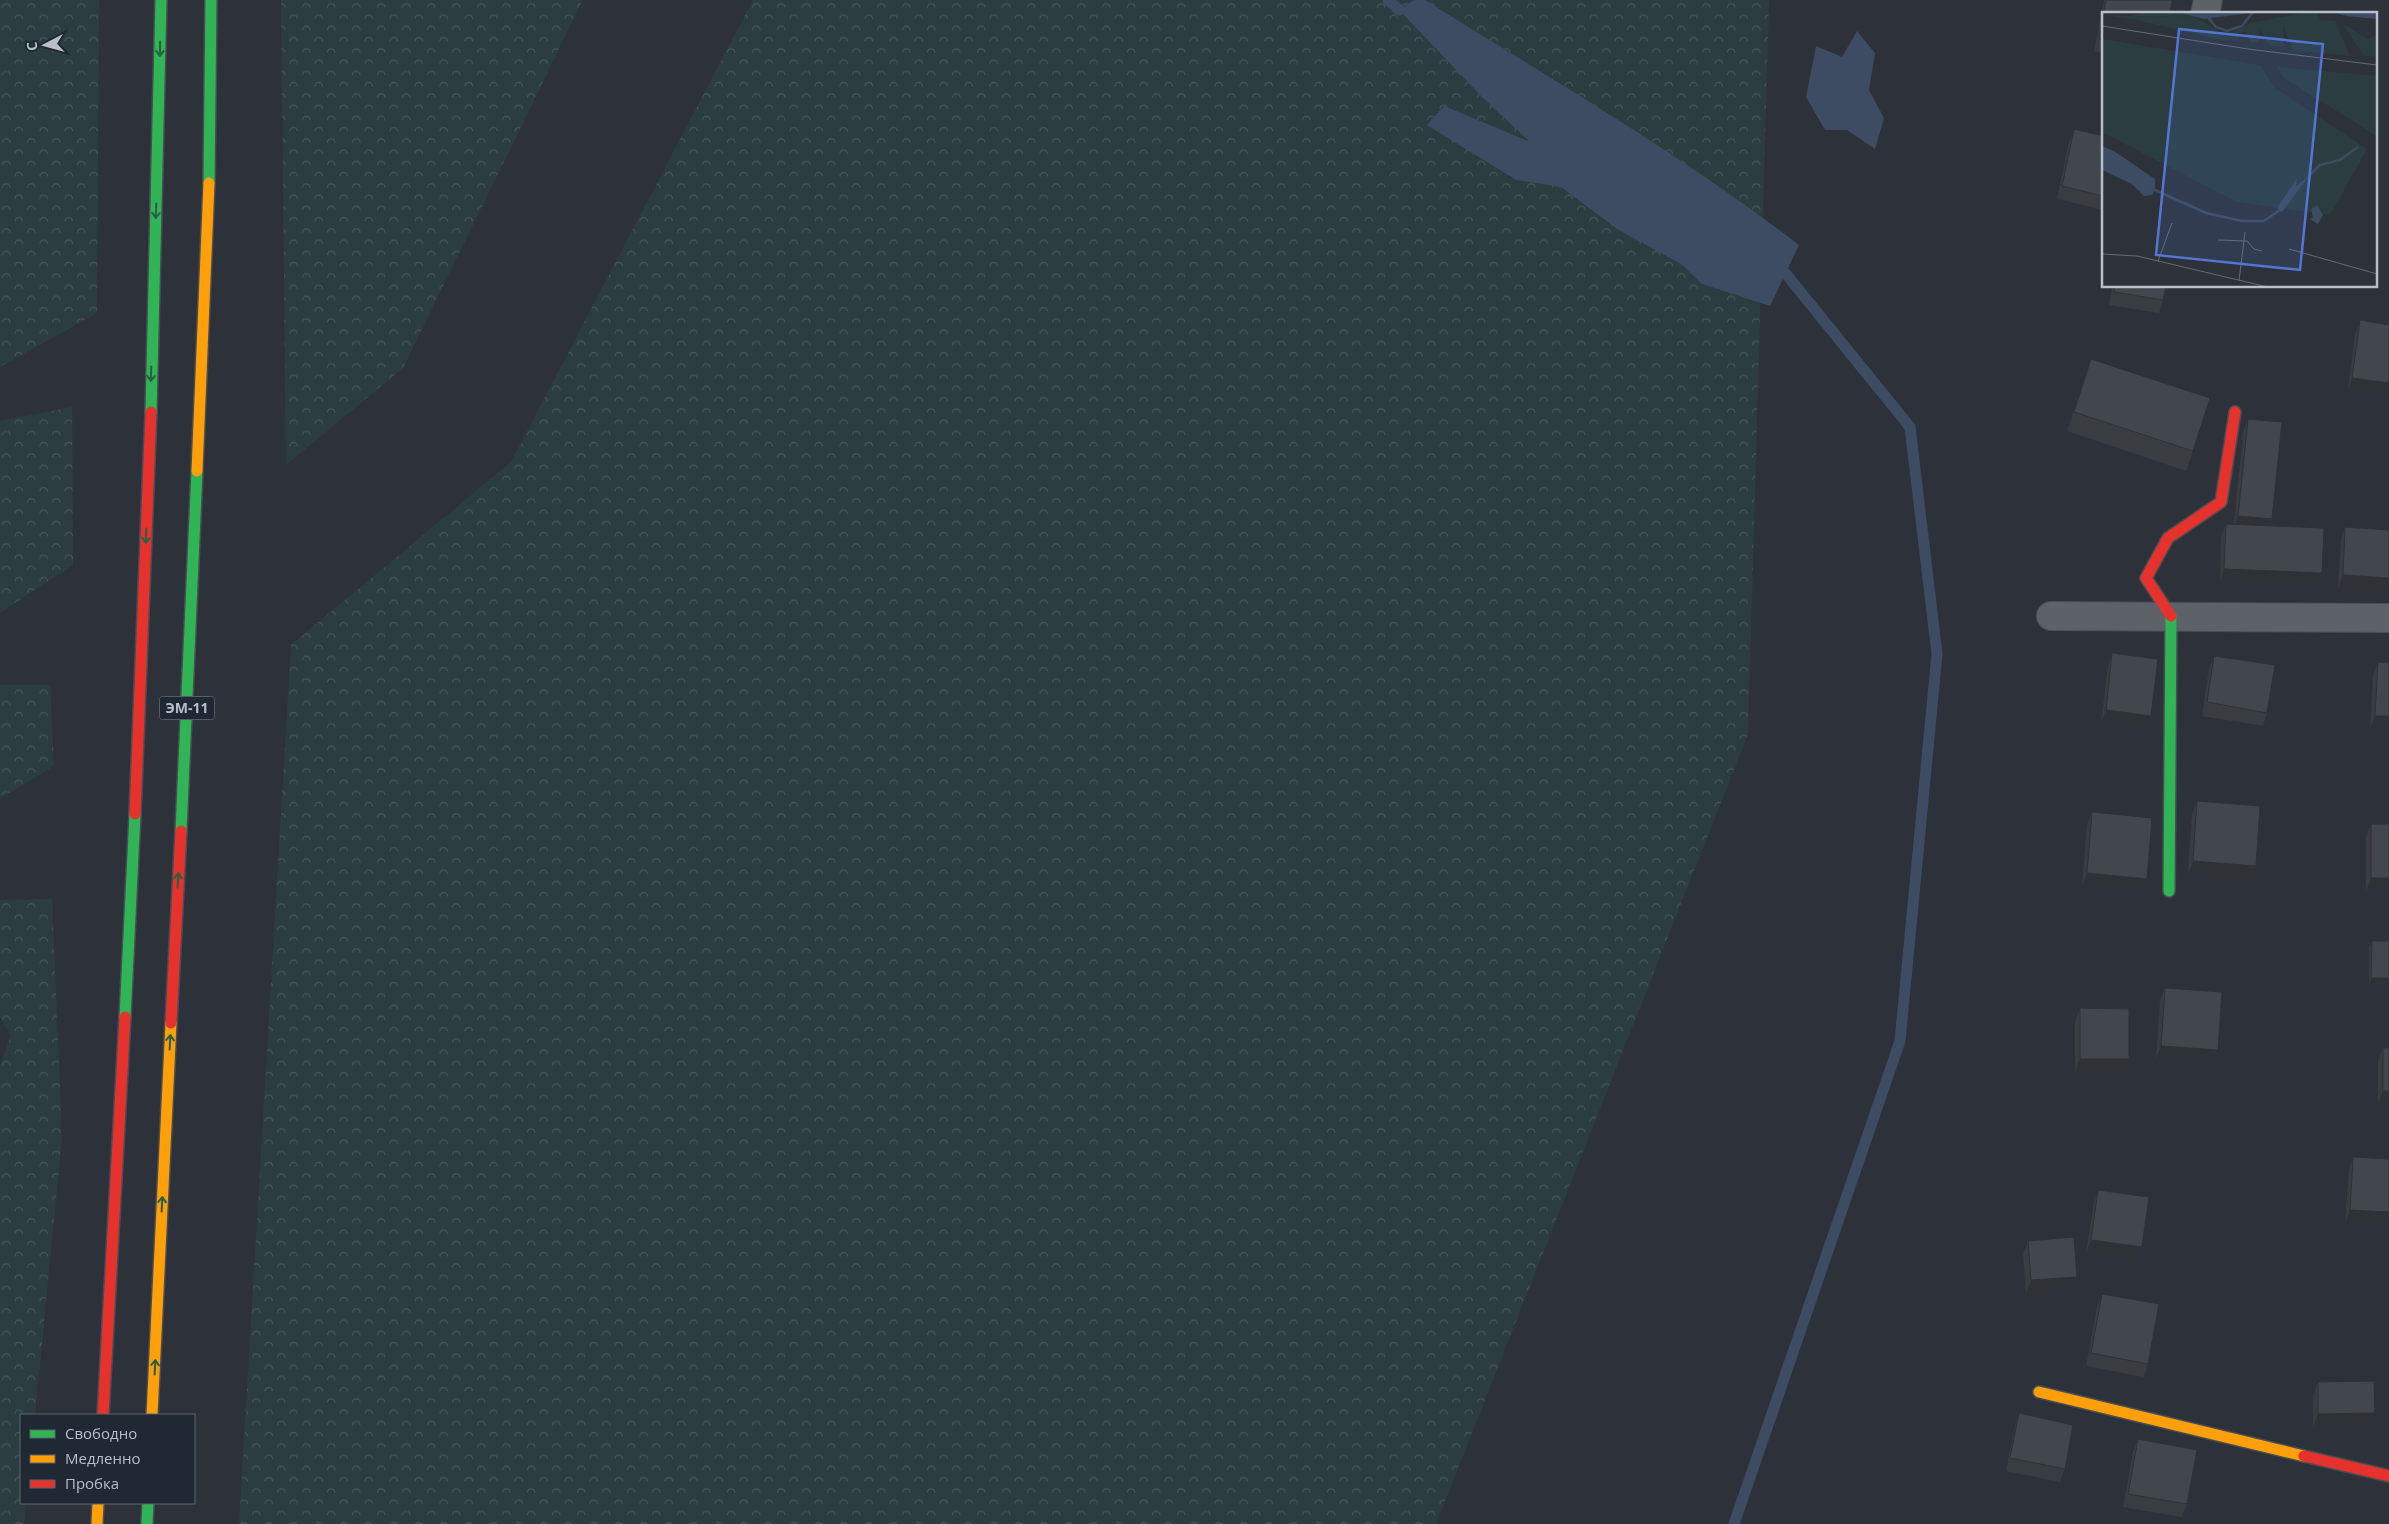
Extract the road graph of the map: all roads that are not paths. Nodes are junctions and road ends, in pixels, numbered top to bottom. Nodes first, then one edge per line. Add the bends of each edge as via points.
1 (161, 0) edge
2 (211, 0) edge
3 (2235, 412) dead end
4 (2051, 616) dead end
5 (2172, 616) junction
6 (2389, 618) edge
7 (2169, 891) dead end
8 (2039, 1392) dead end
9 (102, 1414) edge
10 (152, 1414) edge
11 (2389, 1476) edge
12 (98, 1504) edge
13 (148, 1504) edge
14 (96, 1524) edge
15 (147, 1524) edge

1 -> 9 main road, ЭМ-11 via 138,778
10 -> 2 main road, ЭМ-11 via 192,596 211,135
3 - 5 main road via 2221,502 2168,538 2146,578
4 - 5 street
5 - 6 street
5 - 7 main road
8 - 11 main road
12 - 14 main road
13 - 15 main road

